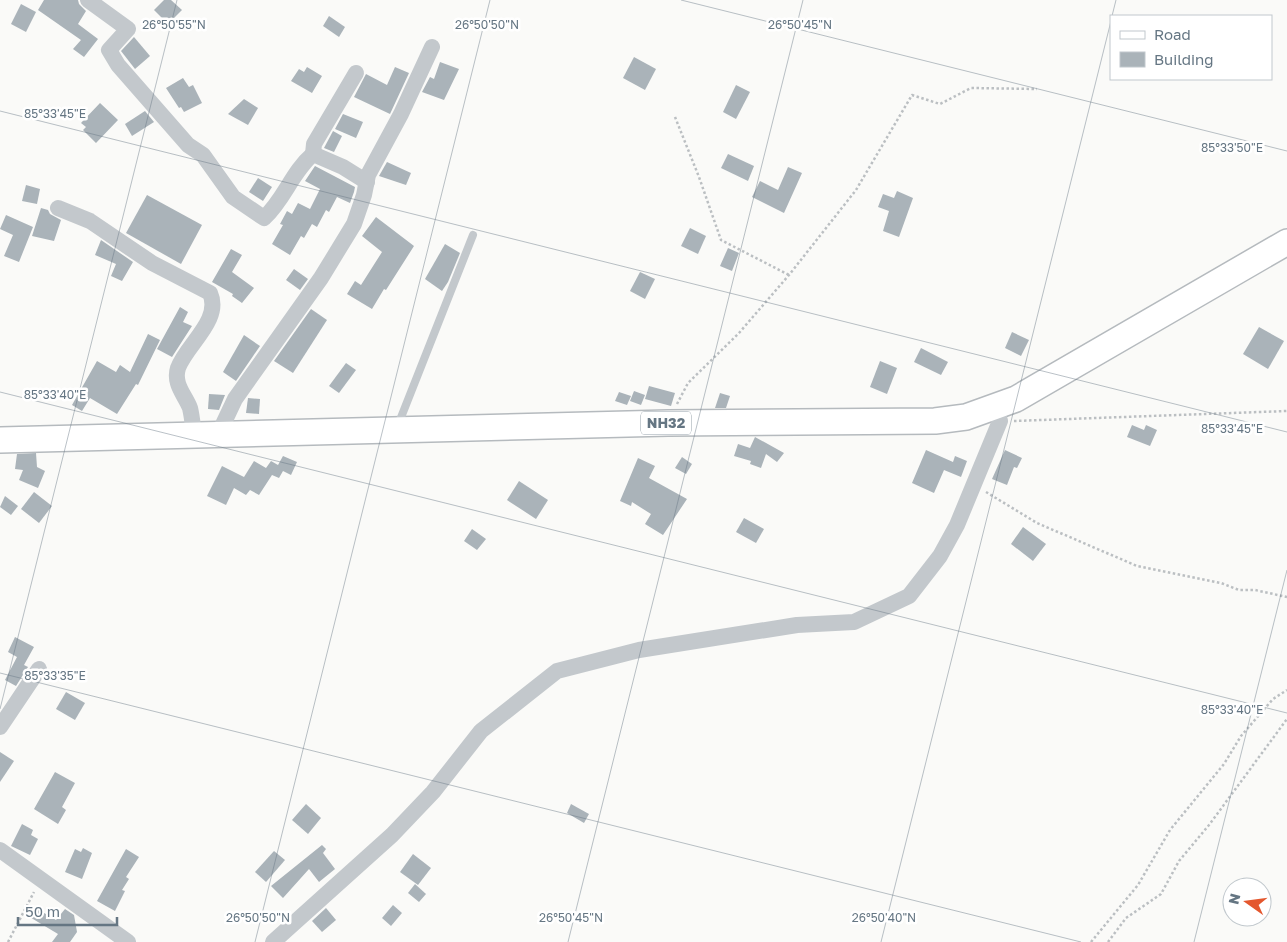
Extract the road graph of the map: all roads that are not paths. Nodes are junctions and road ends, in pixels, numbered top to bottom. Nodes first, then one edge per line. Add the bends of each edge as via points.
1 (88, 0) edge
2 (432, 47) dead end
3 (356, 73) dead end
4 (312, 154) junction
5 (366, 182) junction
6 (58, 208) dead end
7 (473, 235) dead end
8 (1287, 242) edge
9 (998, 414) junction
10 (395, 431) junction
11 (206, 435) junction
12 (0, 440) edge
13 (39, 669) dead end
14 (0, 727) edge
15 (0, 850) edge
16 (128, 942) edge
17 (273, 942) edge

1 - 4 street via 128,29 109,50 118,65 188,145 203,155 233,197 250,210 264,218 270,213 302,163
2 - 5 street
3 - 4 street via 314,144
4 - 5 street via 344,167
5 - 11 street via 354,224 321,278
6 - 11 street via 90,221 152,263 210,293 214,303 211,316 177,370 178,386
7 - 10 lane
8 - 9 main road, NH32 via 1016,399
9 - 10 main road, NH32 via 935,421 668,423
9 - 17 street via 957,525 940,556 909,596 854,622 797,625 639,650 557,671 481,731 433,792 392,835
10 - 11 main road, NH32
11 - 12 main road, NH32
13 - 14 street
15 - 16 street

